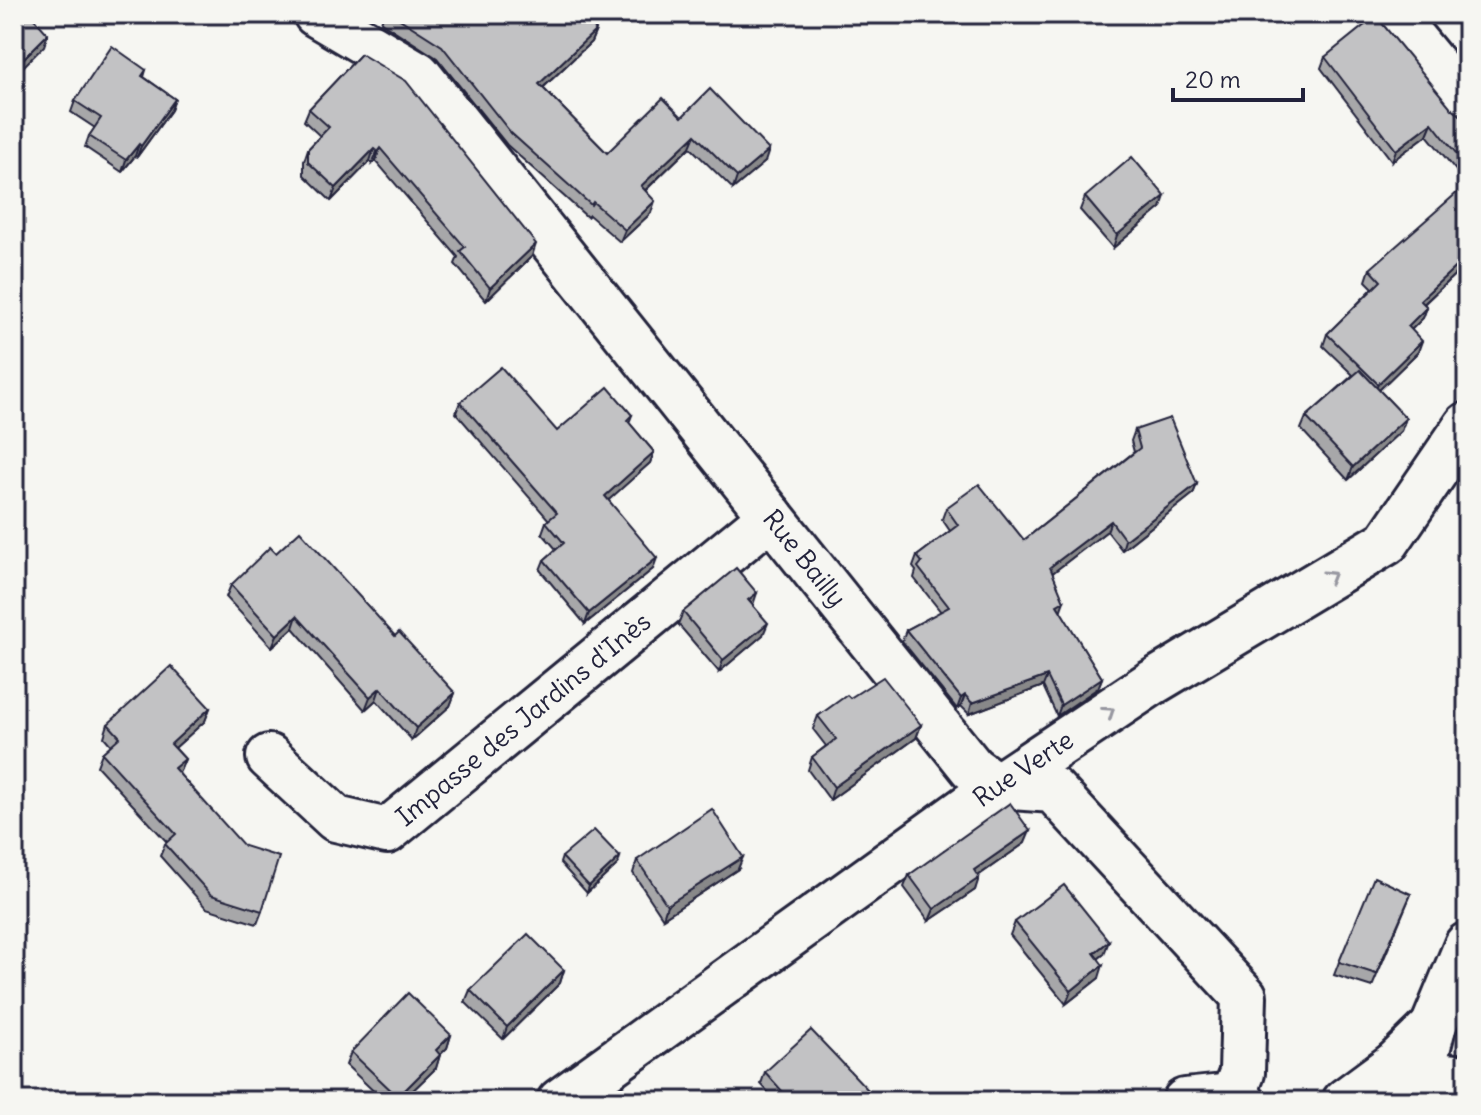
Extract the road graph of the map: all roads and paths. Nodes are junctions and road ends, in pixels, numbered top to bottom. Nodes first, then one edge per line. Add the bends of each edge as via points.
1 (316, 14) edge
2 (1392, 14) edge
3 (1467, 105) edge
4 (1467, 425) edge
5 (771, 516) junction
6 (269, 757) dead end
7 (997, 786) junction
8 (1467, 945) edge
9 (1467, 1078) edge
10 (1407, 1080) edge
11 (1238, 1098) edge
12 (560, 1101) edge
13 (1185, 1101) edge
14 (1345, 1101) edge

1 - 5 street, Rue Bailly via 418,74
2 - 3 street
7 -> 4 street, Rue Verte via 1150,684 1387,542
5 - 6 street, Impasse des Jardins d'Inès via 387,831 336,819
5 - 7 street, Rue Bailly via 972,768
7 - 11 street via 1053,790 1244,996
7 - 12 street, Rue Verte
8 - 10 street
9 - 10 street
10 - 14 street
11 - 13 street

